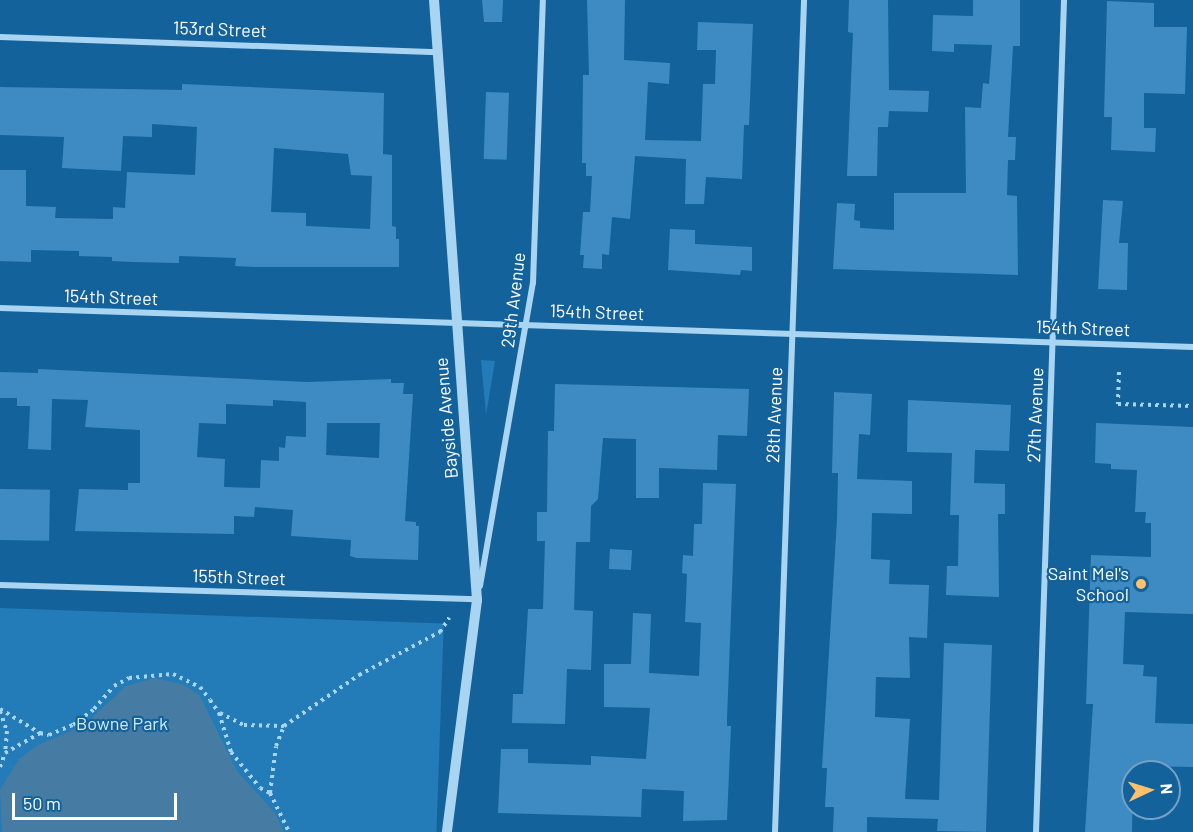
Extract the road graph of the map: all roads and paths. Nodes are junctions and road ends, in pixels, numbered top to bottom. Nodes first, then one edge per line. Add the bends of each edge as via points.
1 (434, 0) edge
2 (543, 0) edge
3 (804, 0) edge
4 (1064, 0) edge
5 (0, 37) edge
6 (438, 52) junction
7 (0, 308) edge
8 (454, 323) junction
9 (526, 325) junction
10 (792, 333) junction
11 (1053, 342) junction
12 (1193, 346) edge
13 (1119, 372) dead end
14 (1193, 406) edge
15 (0, 585) edge
16 (477, 600) junction
17 (449, 618) dead end
18 (0, 710) edge
19 (219, 713) junction
20 (284, 726) junction
21 (40, 733) junction
22 (5, 753) junction
23 (0, 766) edge
24 (270, 793) junction
25 (290, 832) edge
26 (447, 832) edge
27 (775, 832) edge
28 (1036, 832) edge

1 - 6 street, Bayside Avenue
2 - 9 street, 29th Avenue via 534,271
3 - 10 street, 28th Avenue
4 - 11 street, 27th Avenue
5 - 6 street, 153rd Street
6 - 8 street, Bayside Avenue
7 - 8 street, 154th Street
8 - 9 street, 154th Street
8 - 16 street, Bayside Avenue
9 - 10 street, 154th Street
9 - 16 street, 29th Avenue
10 - 11 street, 154th Street
10 - 27 street, 28th Avenue
11 - 12 street, 154th Street
11 - 28 street, 27th Avenue
13 - 14 path via 1118,404
15 - 16 street, 155th Street
16 - 26 street, Bayside Avenue
17 - 20 path via 440,632 359,675
18 - 21 path
18 - 22 path via 7,731
19 - 20 path via 244,725
19 - 21 path via 200,687 173,674 157,672 129,678 114,686 94,709 73,724 49,735
19 - 24 path via 231,752 260,788
20 - 24 path via 276,746
21 - 22 path
22 - 23 path
24 - 25 path

